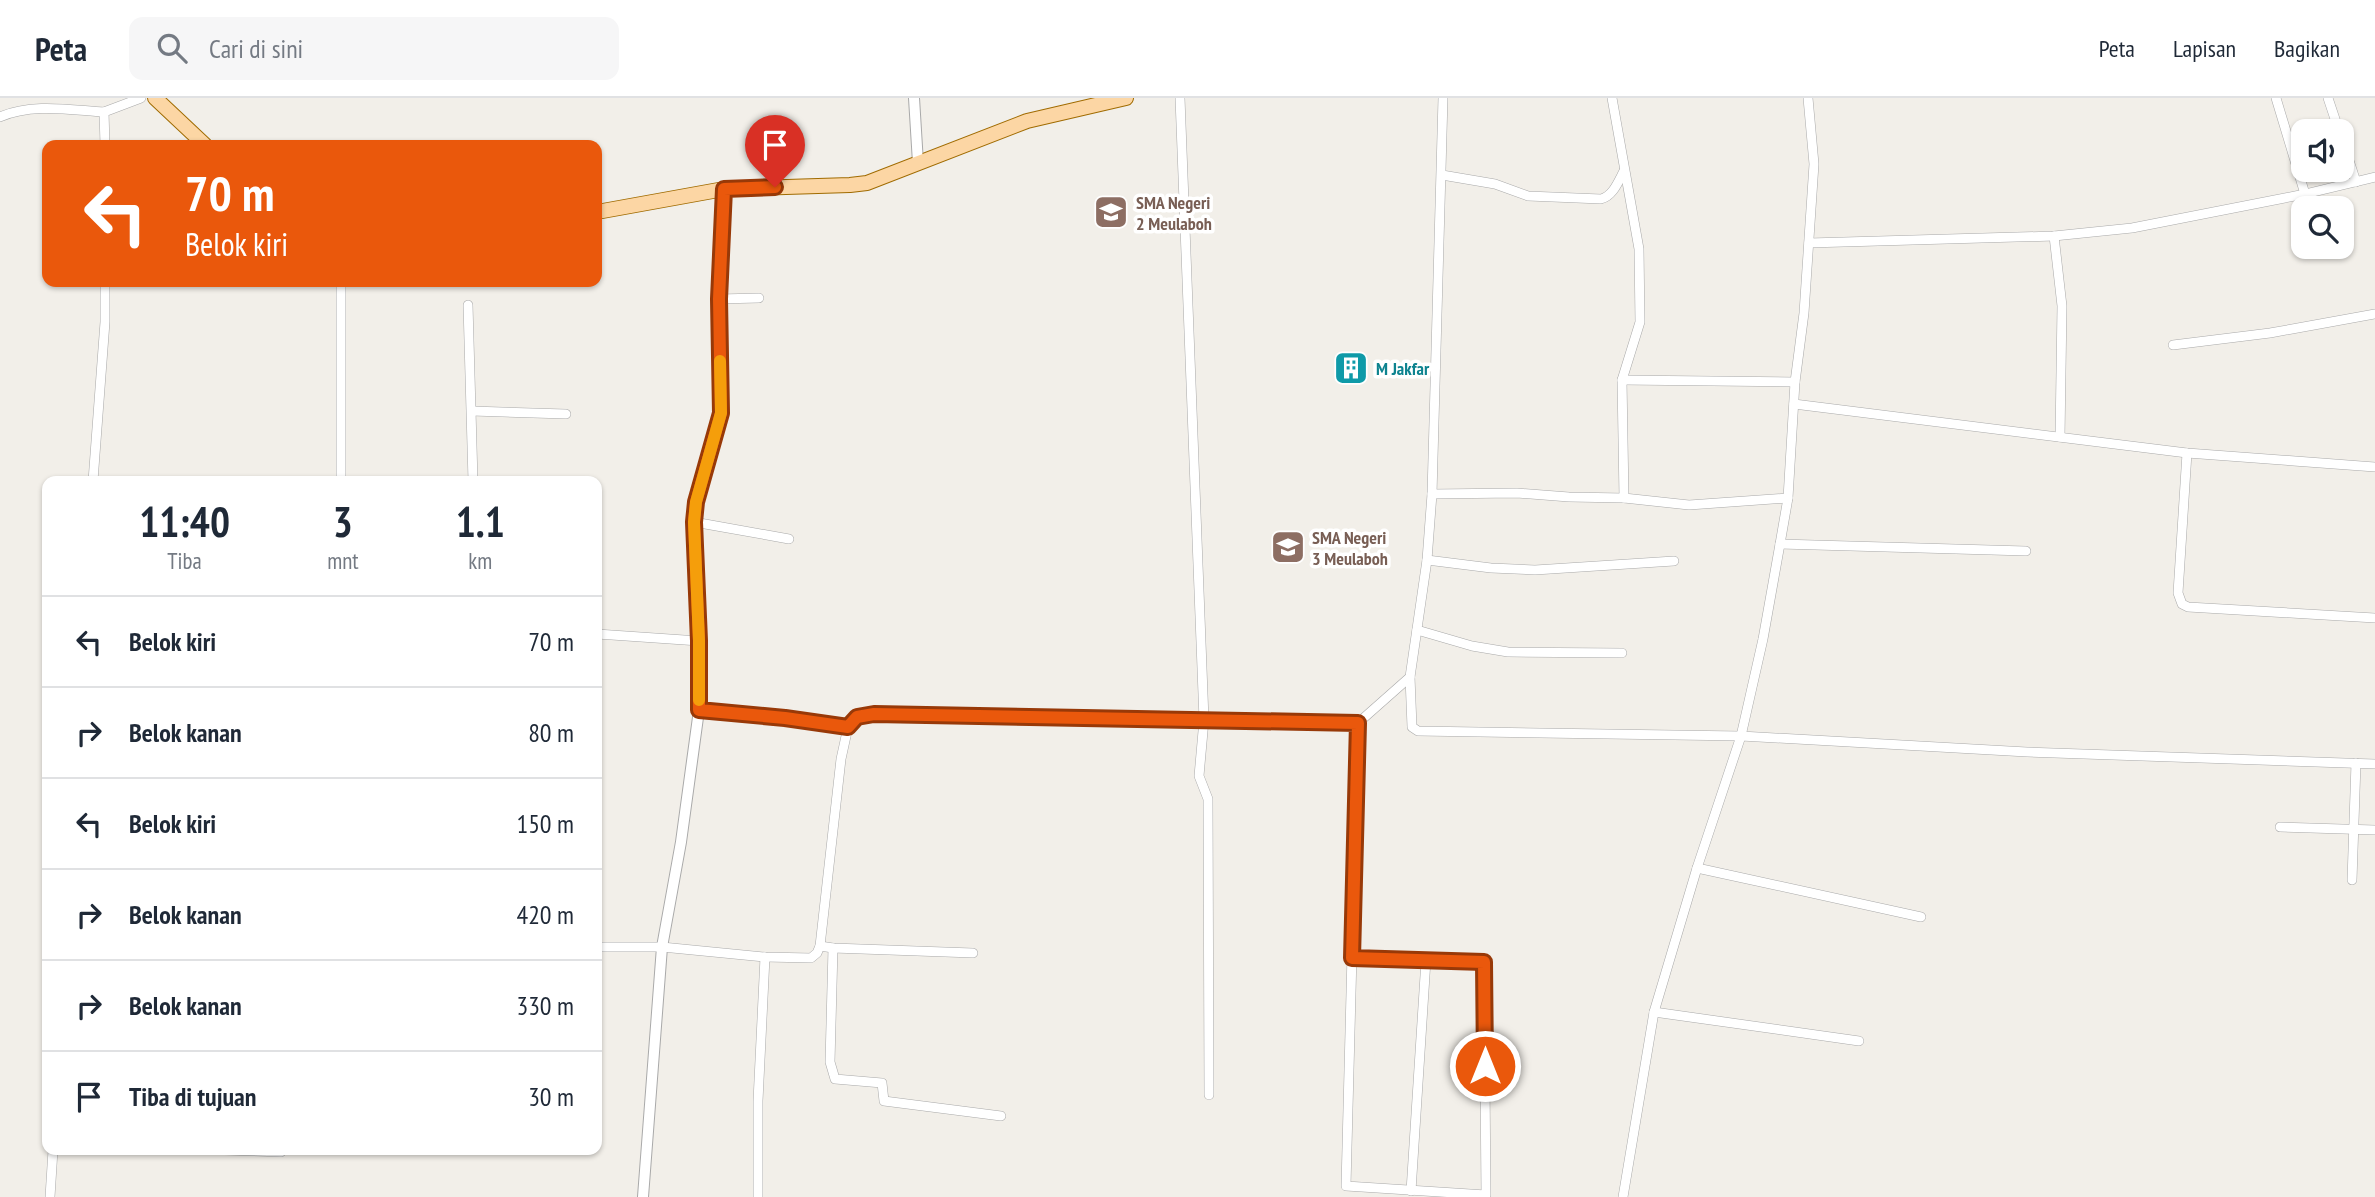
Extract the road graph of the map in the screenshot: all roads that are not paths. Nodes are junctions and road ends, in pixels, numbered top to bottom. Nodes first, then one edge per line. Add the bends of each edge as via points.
1 (141, 98) edge
2 (155, 98) edge
3 (914, 98) edge
4 (1126, 98) edge
5 (1180, 98) edge
6 (1443, 98) edge
7 (1612, 98) edge
8 (1808, 98) edge
9 (2276, 98) edge
10 (2328, 98) edge
11 (104, 111) junction
12 (0, 117) edge
13 (2335, 119) edge
14 (105, 140) edge
15 (200, 140) edge
16 (918, 163) junction
17 (1624, 171) junction
18 (1442, 175) junction
19 (2354, 176) edge
20 (2375, 177) edge
21 (2356, 182) junction
22 (724, 189) junction
23 (2305, 194) junction
24 (602, 211) edge
25 (2054, 236) junction
26 (1809, 243) junction
27 (105, 287) edge
28 (341, 287) edge
29 (759, 298) dead end
30 (719, 299) junction
31 (468, 305) dead end
32 (2375, 314) edge
33 (2173, 345) dead end
34 (1622, 380) junction
35 (1795, 382) junction
36 (1794, 404) junction
37 (472, 411) junction
38 (566, 414) dead end
39 (2060, 437) junction
40 (2186, 453) junction
41 (2375, 467) edge
42 (93, 476) edge
43 (341, 476) edge
44 (473, 476) edge
45 (1432, 494) junction
46 (1624, 498) junction
47 (1788, 498) junction
48 (694, 522) junction
49 (789, 538) dead end
50 (1780, 544) junction
51 (2026, 551) dead end
52 (1427, 561) junction
53 (1674, 561) dead end
54 (2375, 618) edge
55 (1416, 630) junction
56 (602, 634) edge
57 (699, 641) junction
58 (1622, 653) dead end
59 (1409, 677) junction
60 (699, 710) junction
61 (1204, 720) junction
62 (1358, 723) junction
63 (848, 727) junction
64 (1741, 736) junction
65 (2356, 762) junction
66 (2375, 764) edge
67 (2280, 827) dead end
68 (2353, 829) junction
69 (2375, 830) edge
70 (1697, 868) junction
71 (2352, 880) dead end
72 (1921, 917) dead end
73 (820, 946) junction
74 (602, 947) edge
75 (662, 947) junction
76 (833, 948) junction
77 (973, 953) dead end
78 (765, 957) junction
79 (1352, 958) junction
80 (1426, 960) junction
81 (1654, 1012) junction
82 (1859, 1041) dead end
83 (1209, 1095) dead end
84 (1000, 1116) dead end
85 (53, 1155) edge
86 (1411, 1191) junction
87 (50, 1197) edge
88 (643, 1197) edge
89 (758, 1197) edge
90 (1623, 1197) edge

1 - 11 street
2 - 15 main road
3 - 16 street
4 - 16 main road via 1027,121
5 - 61 street
6 - 18 street
7 - 17 street
8 - 26 street via 1814,164
9 - 23 street
10 - 13 street
11 - 12 street via 51,108
11 - 14 street
16 - 22 main road via 850,186
17 - 18 street via 1615,189 1601,199 1528,196 1495,184
17 - 34 street via 1639,249 1640,322
18 - 45 street
19 - 21 street
20 - 21 street
21 - 23 street
22 - 24 main road
22 - 30 street
23 - 25 street via 2132,228
25 - 26 street
25 - 39 street via 2062,306
26 - 35 street
27 - 42 street
28 - 43 street
29 - 30 street
30 - 48 street via 721,413
31 - 37 street
32 - 33 street
34 - 35 street
34 - 46 street
35 - 36 street
36 - 39 street
36 - 47 street
37 - 38 street
37 - 44 street
39 - 40 street
40 - 41 street
40 - 54 street via 2178,593 2182,604
45 - 46 street
45 - 52 street
46 - 47 street via 1689,505
47 - 50 street
48 - 49 street
48 - 57 street
50 - 51 street
50 - 64 street
52 - 53 street via 1535,570
52 - 55 street
55 - 58 street via 1508,652
55 - 59 street
56 - 57 street
57 - 60 street
59 - 62 street
59 - 64 street via 1412,727 1418,731
60 - 63 street
60 - 75 street
61 - 62 street
61 - 63 street via 874,714 857,717
61 - 83 street via 1199,776 1208,799
62 - 79 street
63 - 73 street
64 - 65 street via 2027,752
64 - 70 street
65 - 66 street
65 - 68 street
67 - 68 street
68 - 69 street
68 - 71 street
70 - 72 street
70 - 81 street
73 - 76 street
73 - 78 street via 811,958
74 - 75 street
75 - 78 street
75 - 88 street
76 - 77 street
76 - 84 street via 830,1062 835,1079 882,1083 884,1101
78 - 89 street
79 - 80 street
79 - 86 street via 1346,1186
80 - 86 street
80 - 86 street via 1484,962 1486,1195
81 - 82 street
81 - 90 street
85 - 87 street

